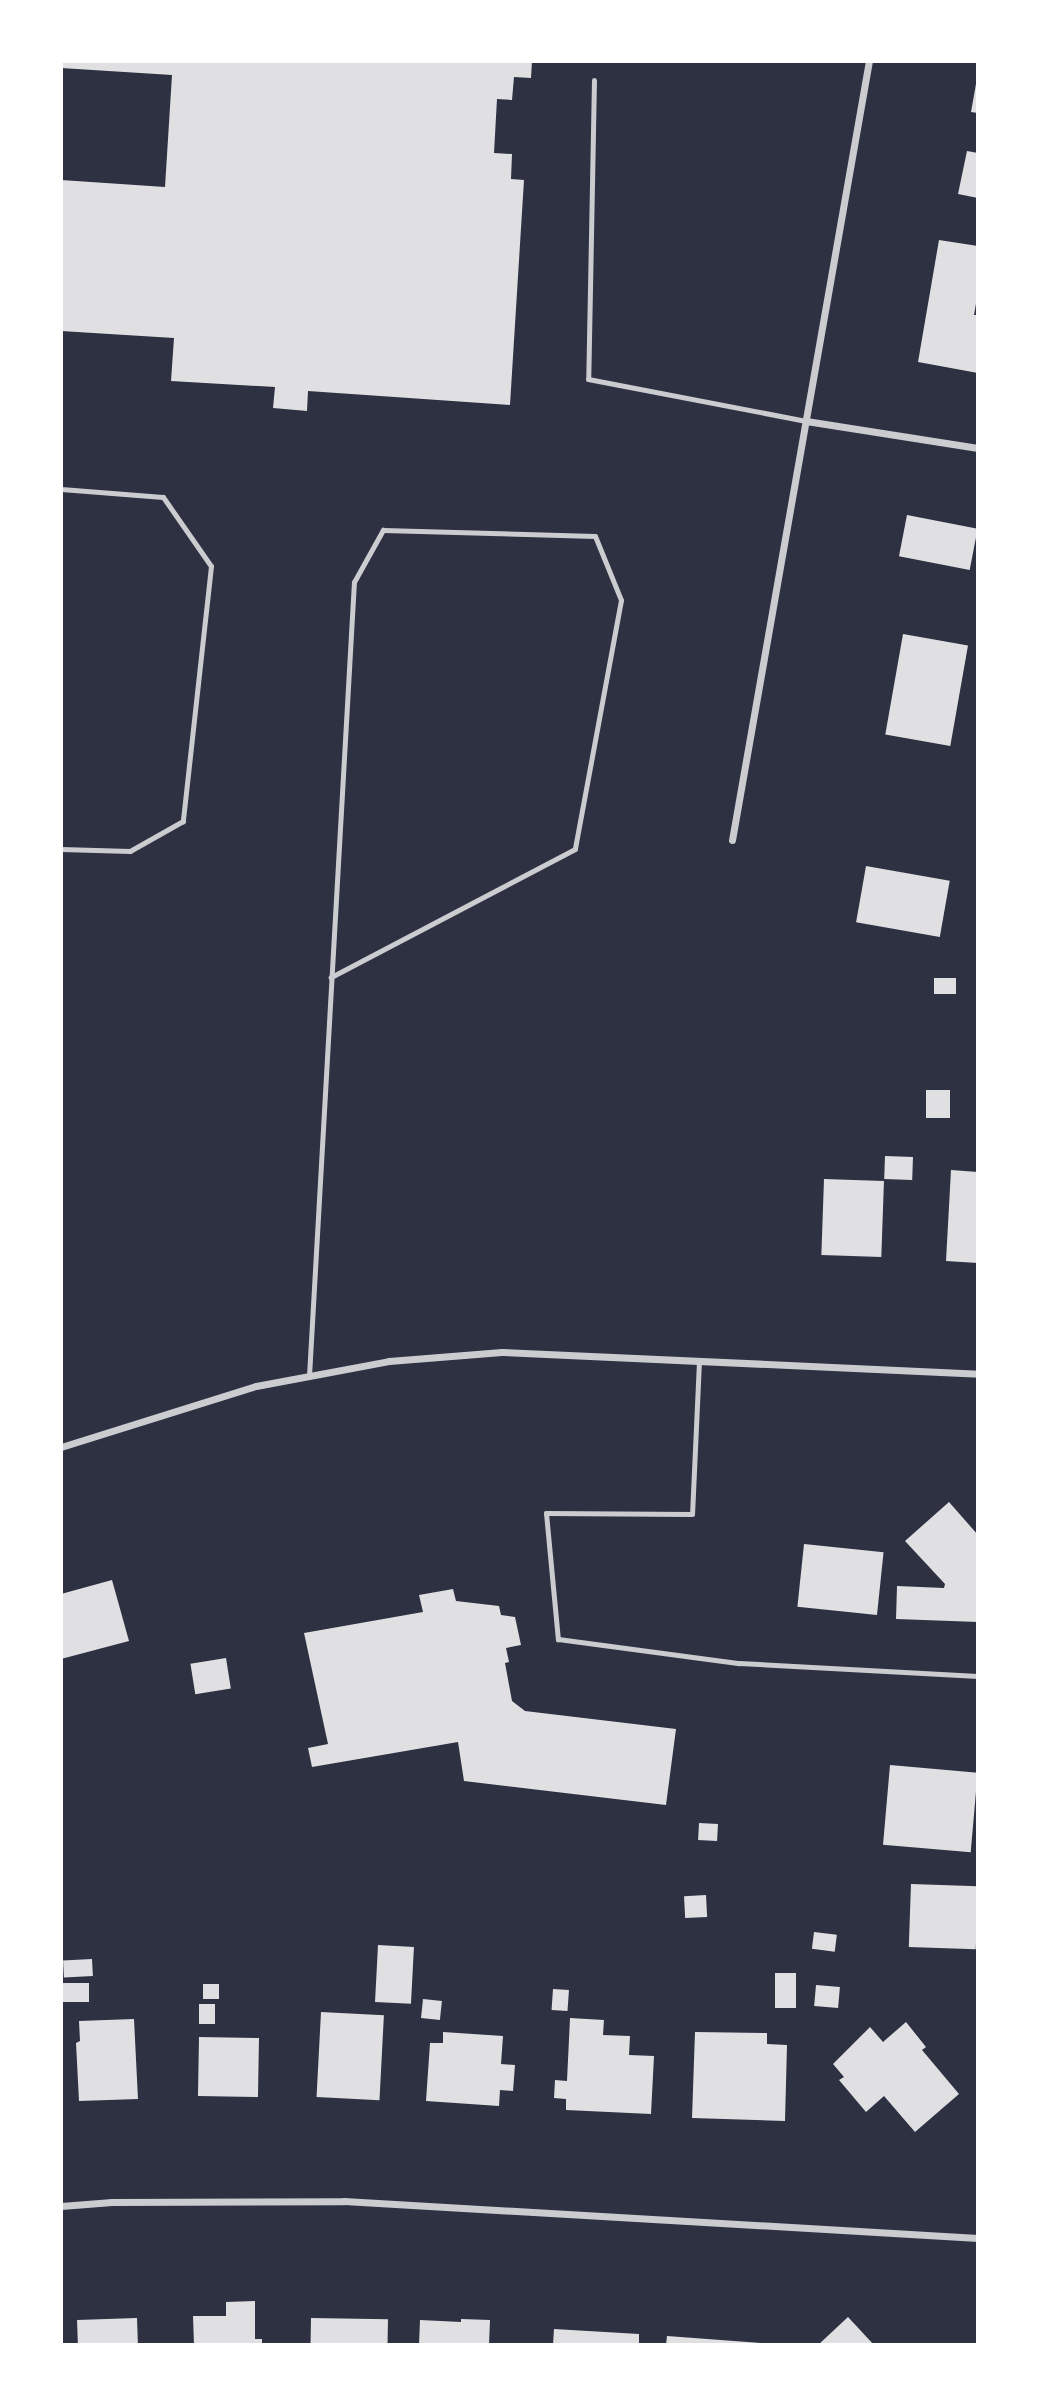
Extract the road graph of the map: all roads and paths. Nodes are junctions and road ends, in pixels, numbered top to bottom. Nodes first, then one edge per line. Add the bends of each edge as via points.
1 (869, 61) edge
2 (594, 80) dead end
3 (806, 421) junction
4 (978, 448) edge
5 (61, 489) edge
6 (732, 840) dead end
7 (61, 849) edge
8 (331, 976) junction
9 (699, 1361) junction
10 (978, 1374) edge
11 (309, 1376) junction
12 (61, 1447) edge
13 (978, 1676) edge
14 (61, 2206) edge
15 (978, 2238) edge

1 - 3 street
2 - 3 lane via 588,379
3 - 4 street
3 - 6 street
5 - 7 lane via 163,496 211,566 183,821 130,851
8 - 8 lane via 354,582 383,530 595,536 621,600 575,849
8 - 11 lane
9 - 10 street
9 - 11 street via 502,1352 389,1362
9 - 13 lane via 692,1514 546,1513 558,1639 739,1663
11 - 12 street via 256,1386
14 - 15 street via 344,2201

